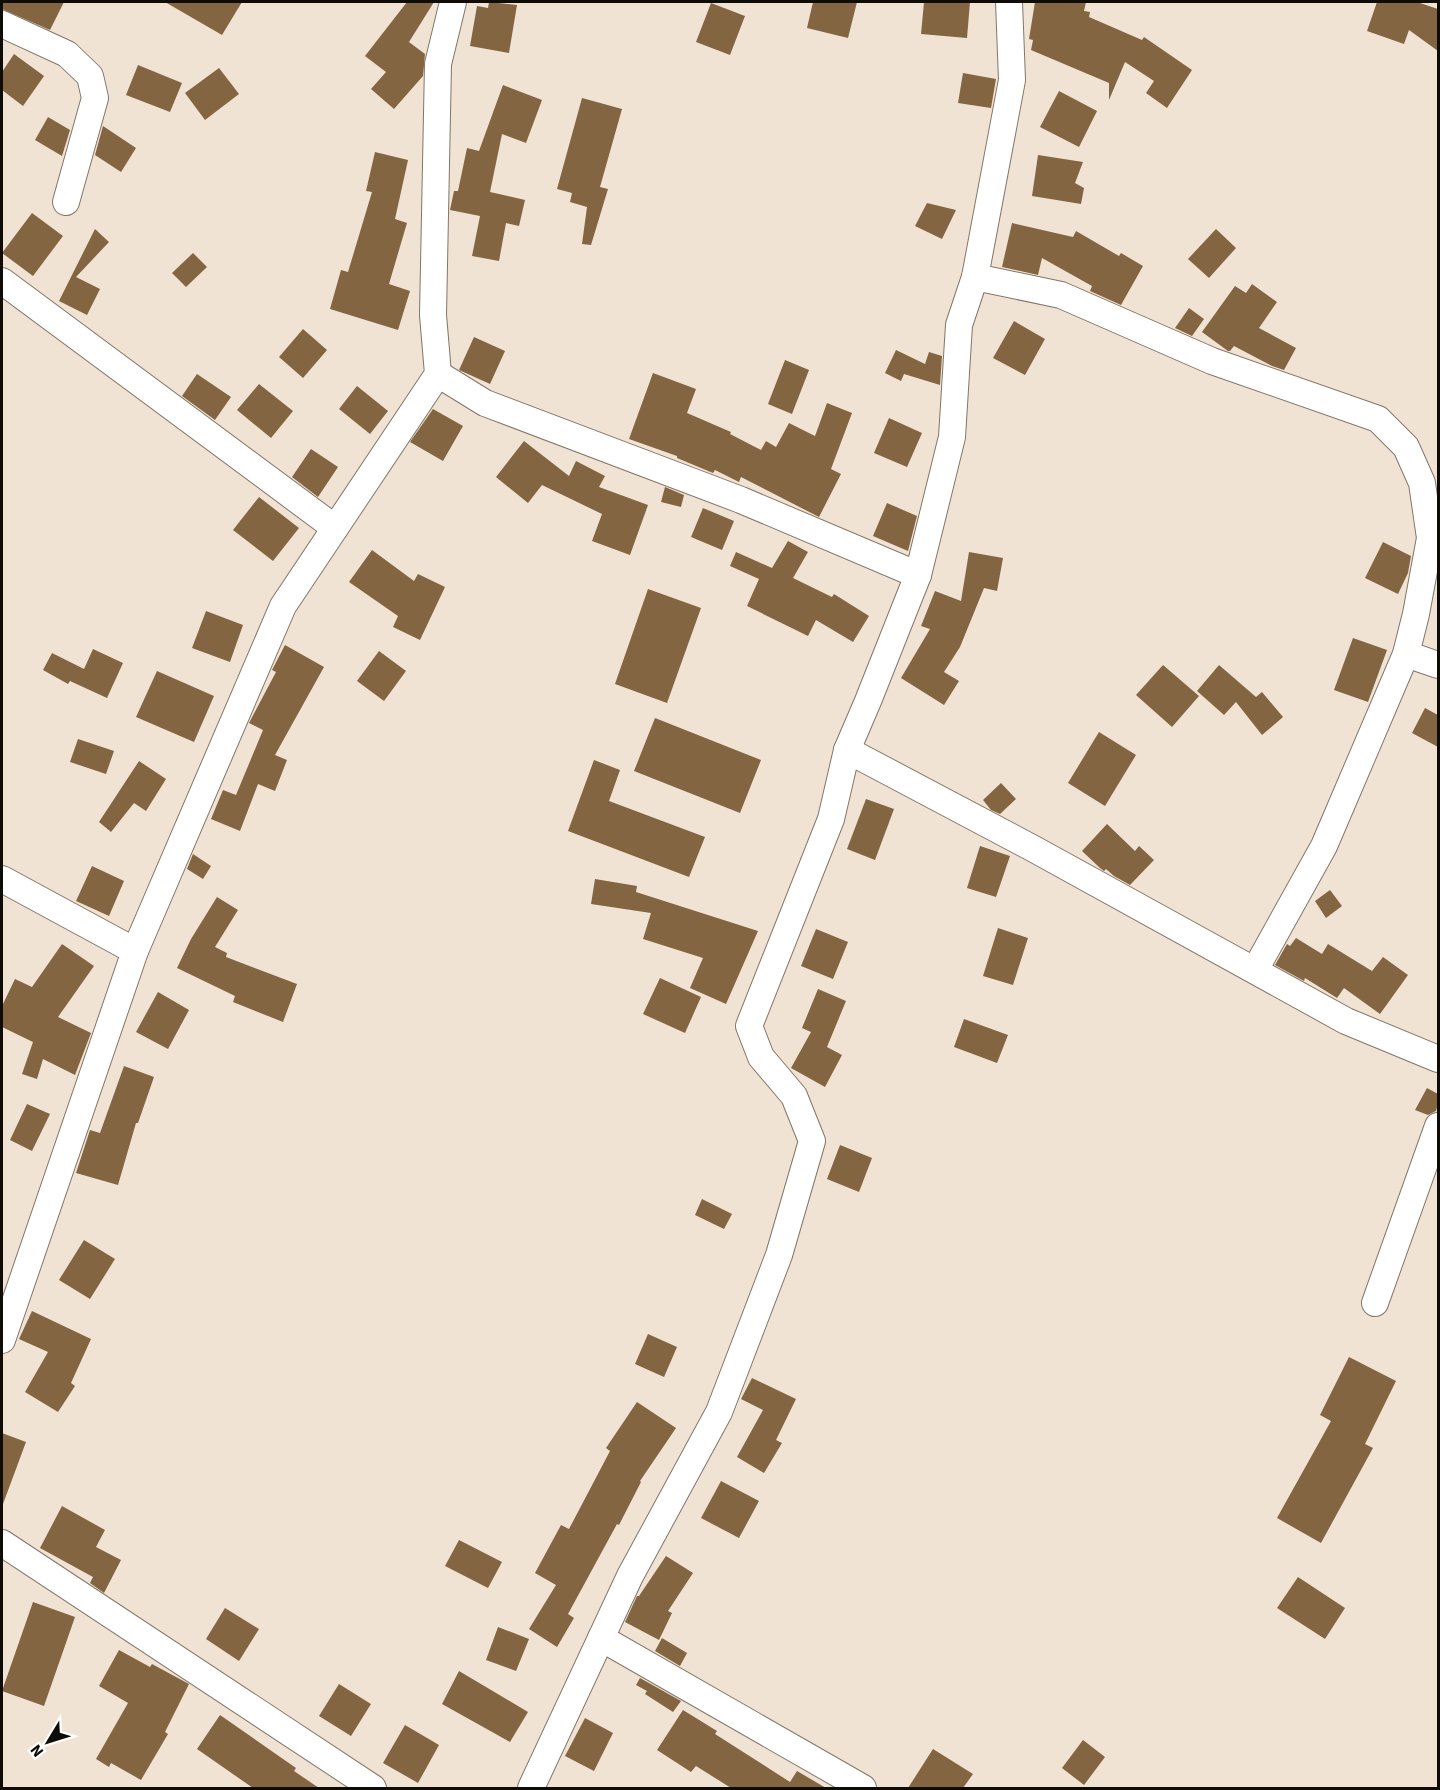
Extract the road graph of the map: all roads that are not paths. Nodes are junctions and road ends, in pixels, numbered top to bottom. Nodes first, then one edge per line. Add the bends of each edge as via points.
1 (453, 2) edge
2 (1009, 2) edge
3 (2, 24) edge
4 (66, 202) dead end
5 (975, 277) junction
6 (2, 281) edge
7 (438, 374) junction
8 (335, 528) junction
9 (918, 575) junction
10 (1406, 654) junction
11 (1438, 665) edge
12 (847, 750) junction
13 (2, 879) edge
14 (135, 951) junction
15 (1255, 970) junction
16 (1438, 1059) edge
17 (1438, 1126) edge
18 (1375, 1303) dead end
19 (2, 1340) edge
20 (2, 1544) edge
21 (601, 1638) junction
22 (373, 1788) edge
23 (531, 1788) edge
24 (863, 1788) edge

1 - 7 street via 438,64 433,315
2 - 5 street via 1012,80
3 - 4 street via 67,54 90,76 95,98
5 - 9 street via 959,325 952,437
5 - 10 street via 1061,295 1212,361 1378,419 1406,447 1422,483 1430,538
6 - 8 street
7 - 8 street
7 - 9 street via 485,403 741,500
8 - 14 street via 283,606
9 - 12 street
10 - 11 street
10 - 15 street via 1324,846
12 - 15 street
12 - 21 street via 831,819 749,1026 761,1057 794,1096 812,1141 779,1255 719,1412
13 - 14 street
14 - 19 street
15 - 16 street via 1347,1021
17 - 18 street
20 - 22 street
21 - 23 street
21 - 24 street

